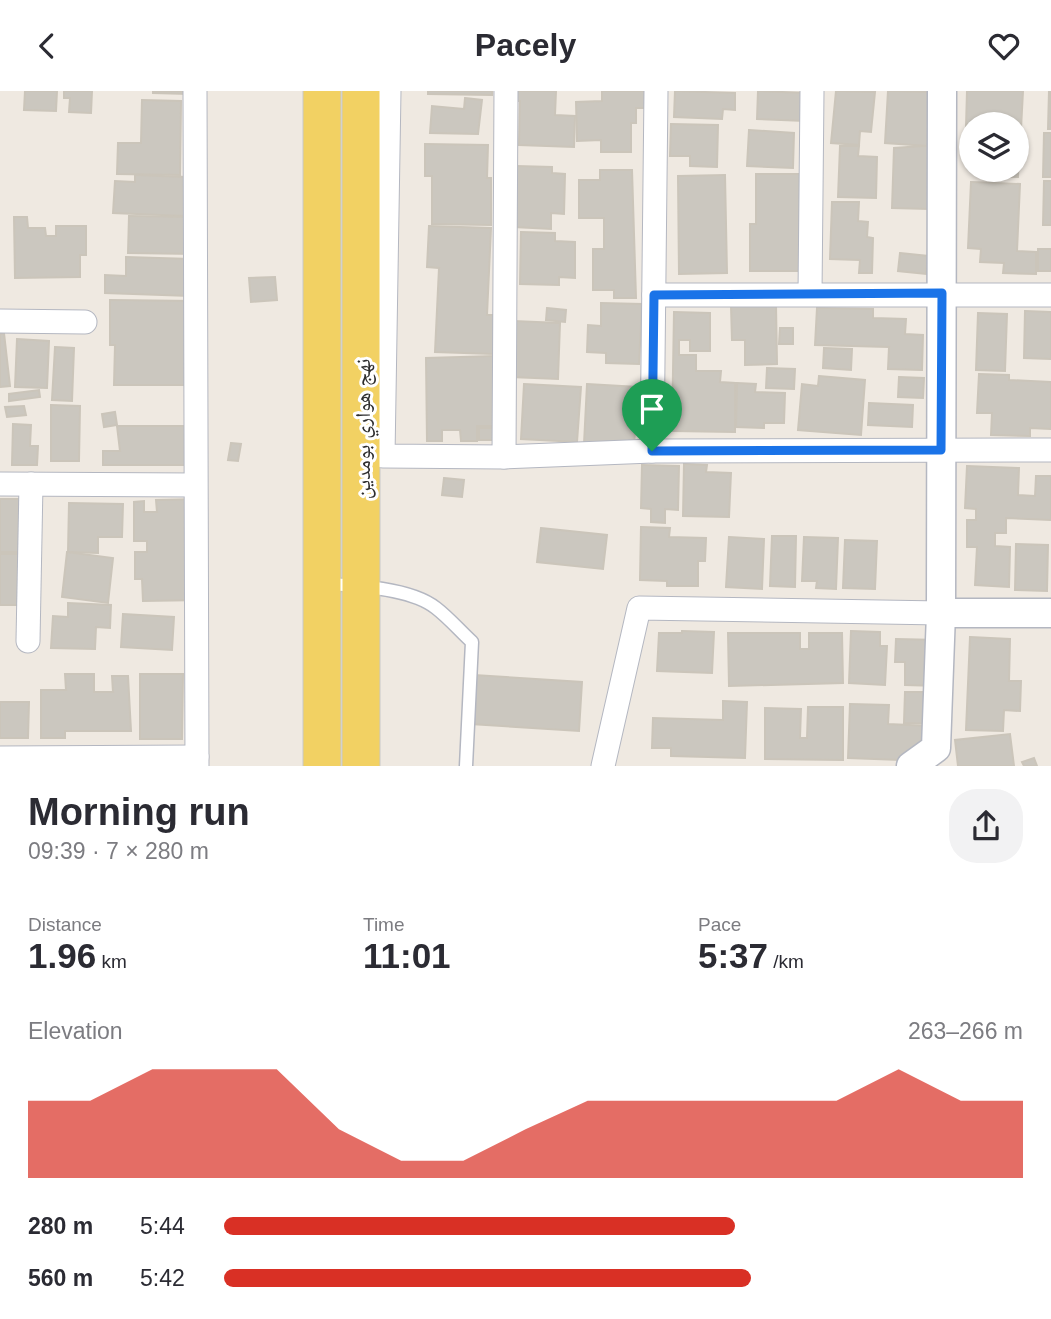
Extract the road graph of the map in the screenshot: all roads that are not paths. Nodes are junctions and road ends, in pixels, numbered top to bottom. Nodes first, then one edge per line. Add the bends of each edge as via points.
1 (195, 91) edge
2 (322, 91) edge
3 (360, 91) edge
4 (388, 91) edge
5 (506, 91) edge
6 (656, 91) edge
7 (811, 91) edge
8 (942, 91) edge
9 (942, 293) junction
10 (810, 294) junction
11 (654, 295) junction
12 (1051, 295) edge
13 (0, 321) edge
14 (85, 322) dead end
15 (941, 450) junction
16 (1051, 450) edge
17 (652, 451) junction
18 (383, 456) junction
19 (504, 457) junction
20 (0, 484) edge
21 (32, 484) junction
22 (195, 485) junction
23 (362, 509) junction
24 (324, 513) junction
25 (324, 584) junction
26 (361, 585) junction
27 (941, 613) junction
28 (1051, 614) edge
29 (28, 641) dead end
30 (0, 758) edge
31 (197, 762) edge
32 (322, 766) edge
33 (361, 766) edge
34 (466, 766) edge
35 (603, 766) edge
36 (911, 766) edge

1 - 22 street
2 - 24 main road, نهج هواري بومدين
3 - 23 main road, نهج هواري بومدين
4 - 18 street
5 - 19 street
6 - 11 street
7 - 10 street
8 - 9 street
9 - 10 street
9 - 12 street
9 - 15 street
10 - 11 street
11 - 17 street
13 - 14 street
15 - 16 street
15 - 17 street
15 - 27 street
17 - 19 street
18 - 19 street
18 - 23 street
20 - 21 street
21 - 22 street
21 - 29 street
22 - 31 street
23 - 24 street
23 - 26 main road, نهج هواري بومدين
24 - 25 main road, نهج هواري بومدين
25 - 26 lane
25 - 32 main road, نهج هواري بومدين
26 - 33 main road, نهج هواري بومدين
26 - 34 lane via 434,606 472,642
27 - 28 street
27 - 35 street via 639,608
27 - 36 street via 936,748
30 - 31 street

